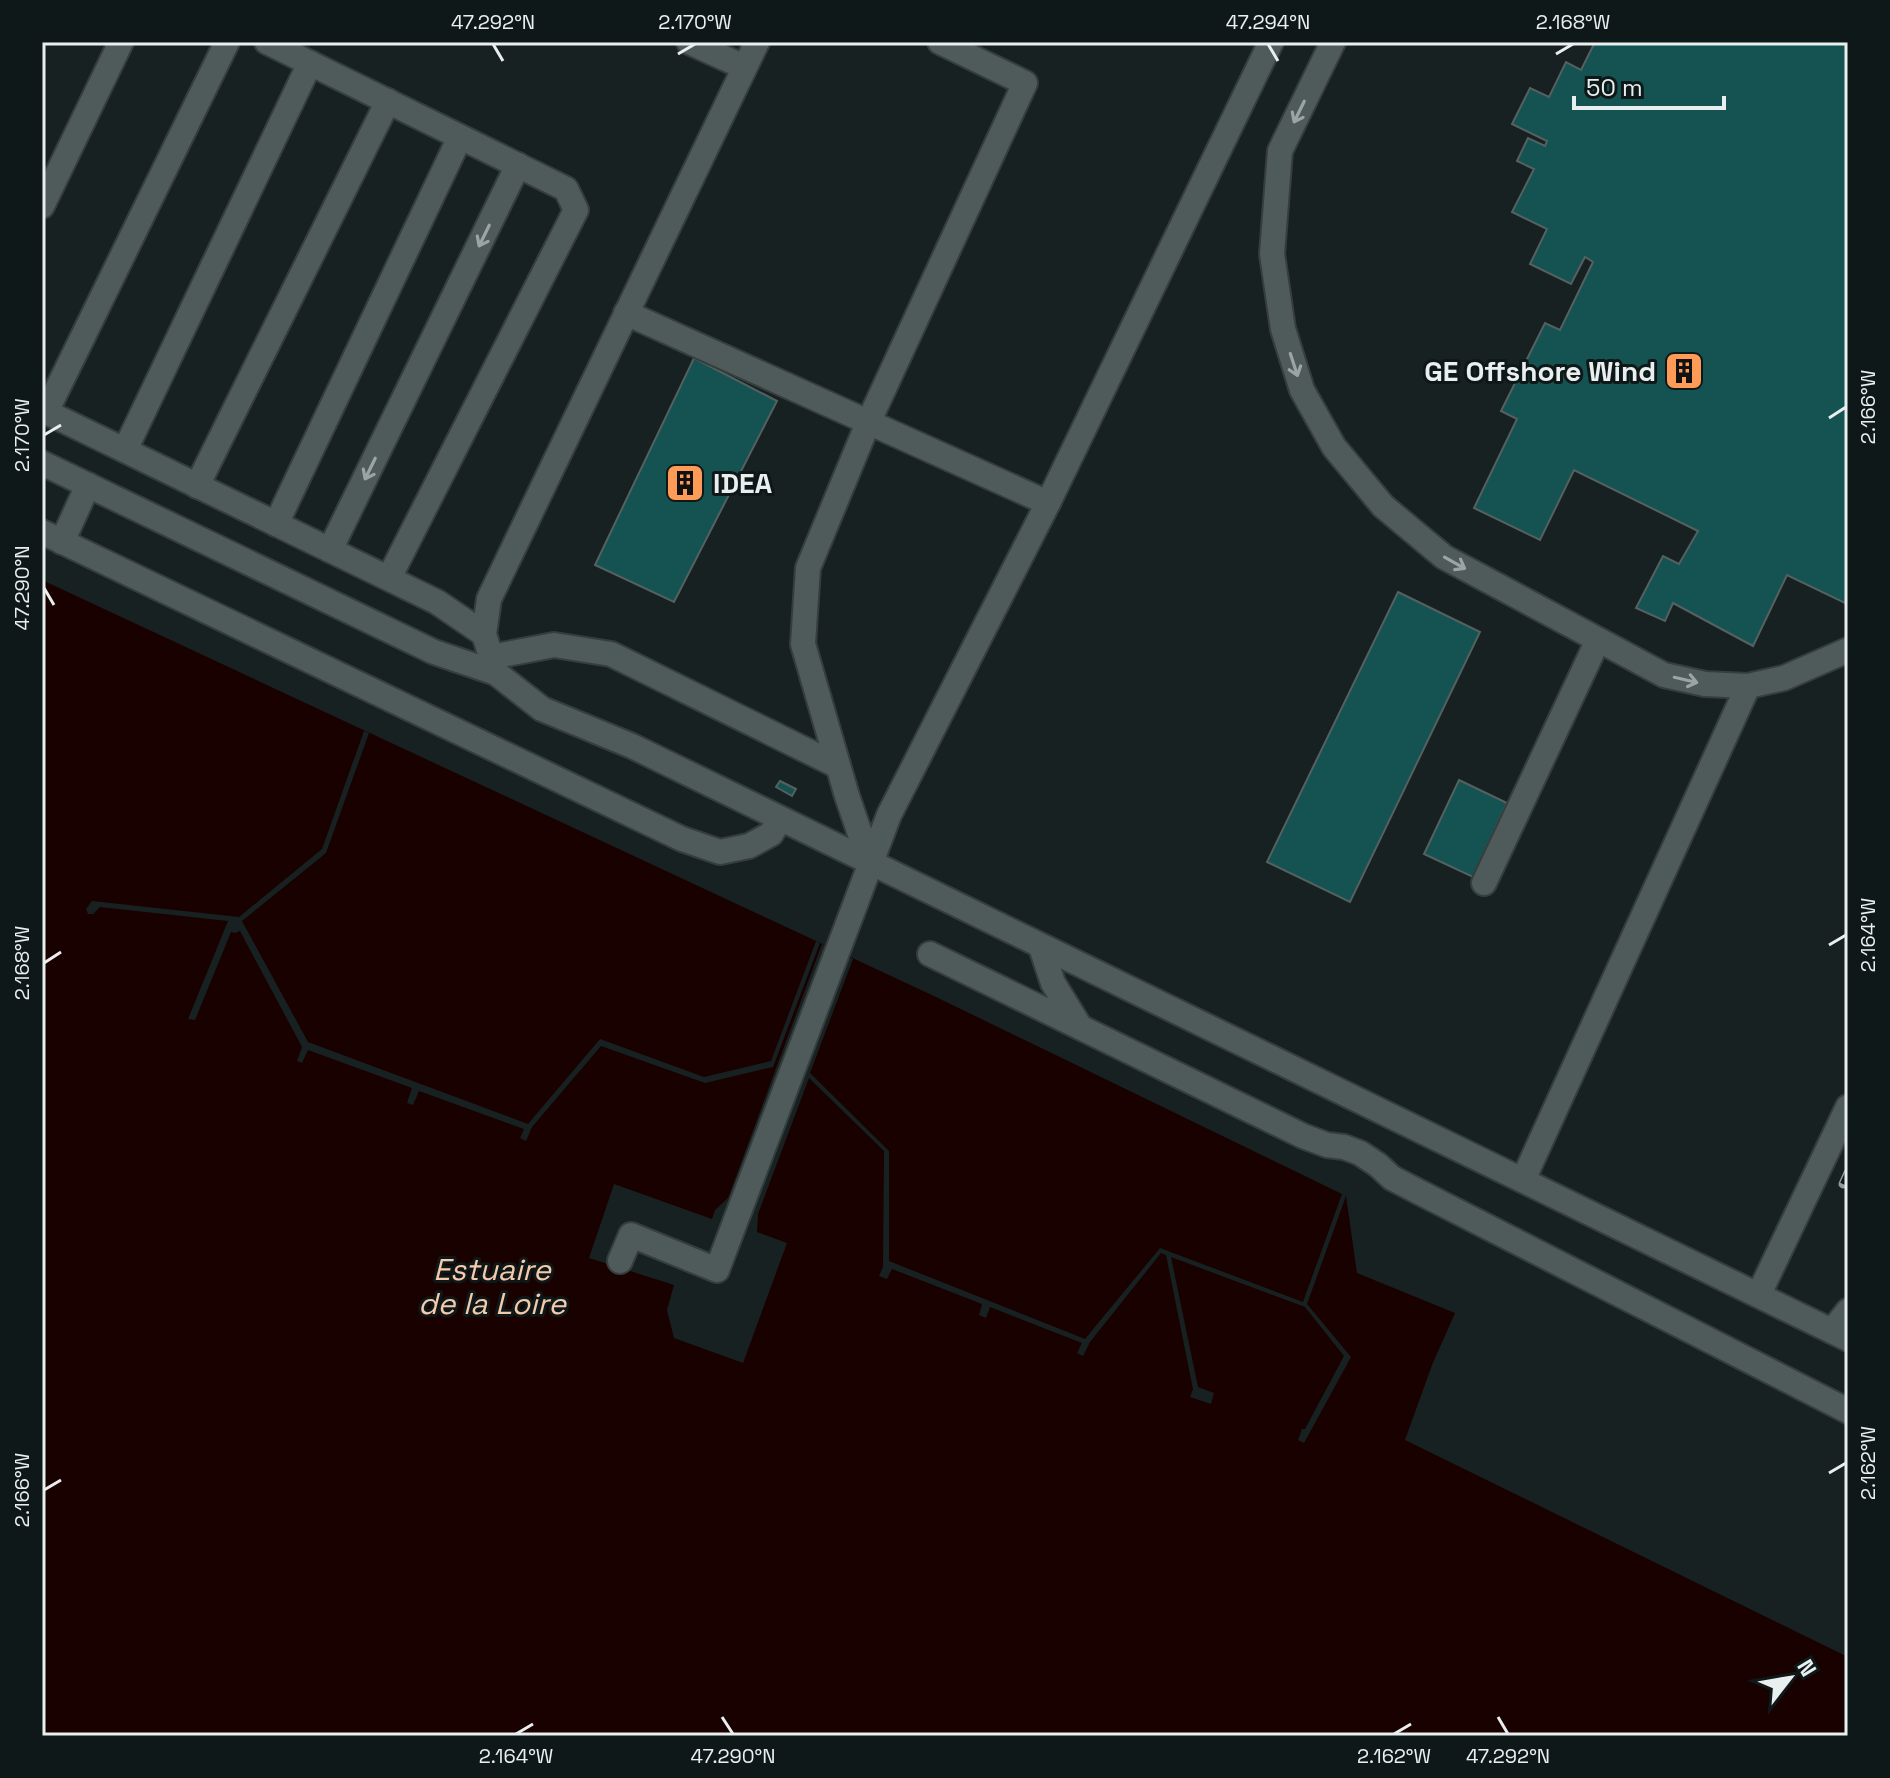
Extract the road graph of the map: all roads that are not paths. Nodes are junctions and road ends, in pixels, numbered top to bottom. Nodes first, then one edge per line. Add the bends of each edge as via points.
1 (121, 42) edge
2 (227, 42) edge
3 (267, 42) edge
4 (757, 42) edge
5 (940, 42) edge
6 (1271, 42) edge
7 (1333, 42) edge
8 (701, 45) edge
9 (310, 63) junction
10 (744, 67) junction
11 (388, 101) junction
12 (460, 137) junction
13 (518, 165) junction
14 (42, 206) edge
15 (626, 313) junction
16 (44, 411) edge
17 (868, 423) junction
18 (125, 450) junction
19 (42, 463) edge
20 (88, 485) junction
21 (197, 486) junction
22 (1048, 503) junction
23 (276, 524) junction
24 (52, 537) edge
25 (330, 550) junction
26 (389, 578) junction
27 (1598, 640) junction
28 (1848, 650) edge
29 (490, 655) junction
30 (1748, 686) junction
31 (838, 766) junction
32 (780, 819) junction
33 (870, 863) junction
34 (1484, 883) dead end
35 (1041, 947) junction
36 (930, 954) dead end
37 (1080, 1027) junction
38 (1848, 1107) edge
39 (1523, 1180) junction
40 (620, 1261) dead end
41 (1759, 1294) junction
42 (1848, 1311) edge
43 (1840, 1335) edge
44 (1848, 1411) edge

1 - 14 lane
2 - 16 lane
3 - 9 lane
4 - 10 lane
5 - 17 lane via 1025,83
6 - 22 lane
7 -> 27 lane via 1280,151 1272,254 1283,329 1302,390 1334,447 1383,506 1444,557
8 - 10 lane
9 - 11 lane
9 - 18 lane
10 - 15 lane
11 - 12 lane
11 - 21 lane
12 - 13 lane
12 - 23 lane
13 -> 25 lane
13 - 26 lane via 566,189 576,210
15 - 17 lane
15 - 29 lane via 489,599
16 - 18 lane
17 - 22 lane
17 - 31 lane via 808,568 803,644
18 - 21 lane
19 - 20 lane
20 - 24 lane
20 - 29 lane via 434,652
21 - 23 lane
22 - 33 lane via 889,815
23 - 25 lane
24 - 32 lane via 682,839 720,852 735,849 771,834
25 - 26 lane
26 - 29 lane via 437,602
27 -> 30 lane via 1664,675
27 - 34 lane
28 - 30 lane via 1784,678
29 - 31 lane via 554,645 611,654
29 - 32 lane via 542,709 632,746
30 - 39 lane
31 - 33 lane
32 - 33 lane
33 - 35 lane
33 - 40 lane via 717,1270 631,1235
35 - 37 lane via 1053,983
35 - 39 lane
36 - 37 lane
37 - 44 lane via 1303,1136 1360,1153 1392,1178
38 - 41 lane
39 - 41 lane
41 - 43 lane
42 - 43 lane

